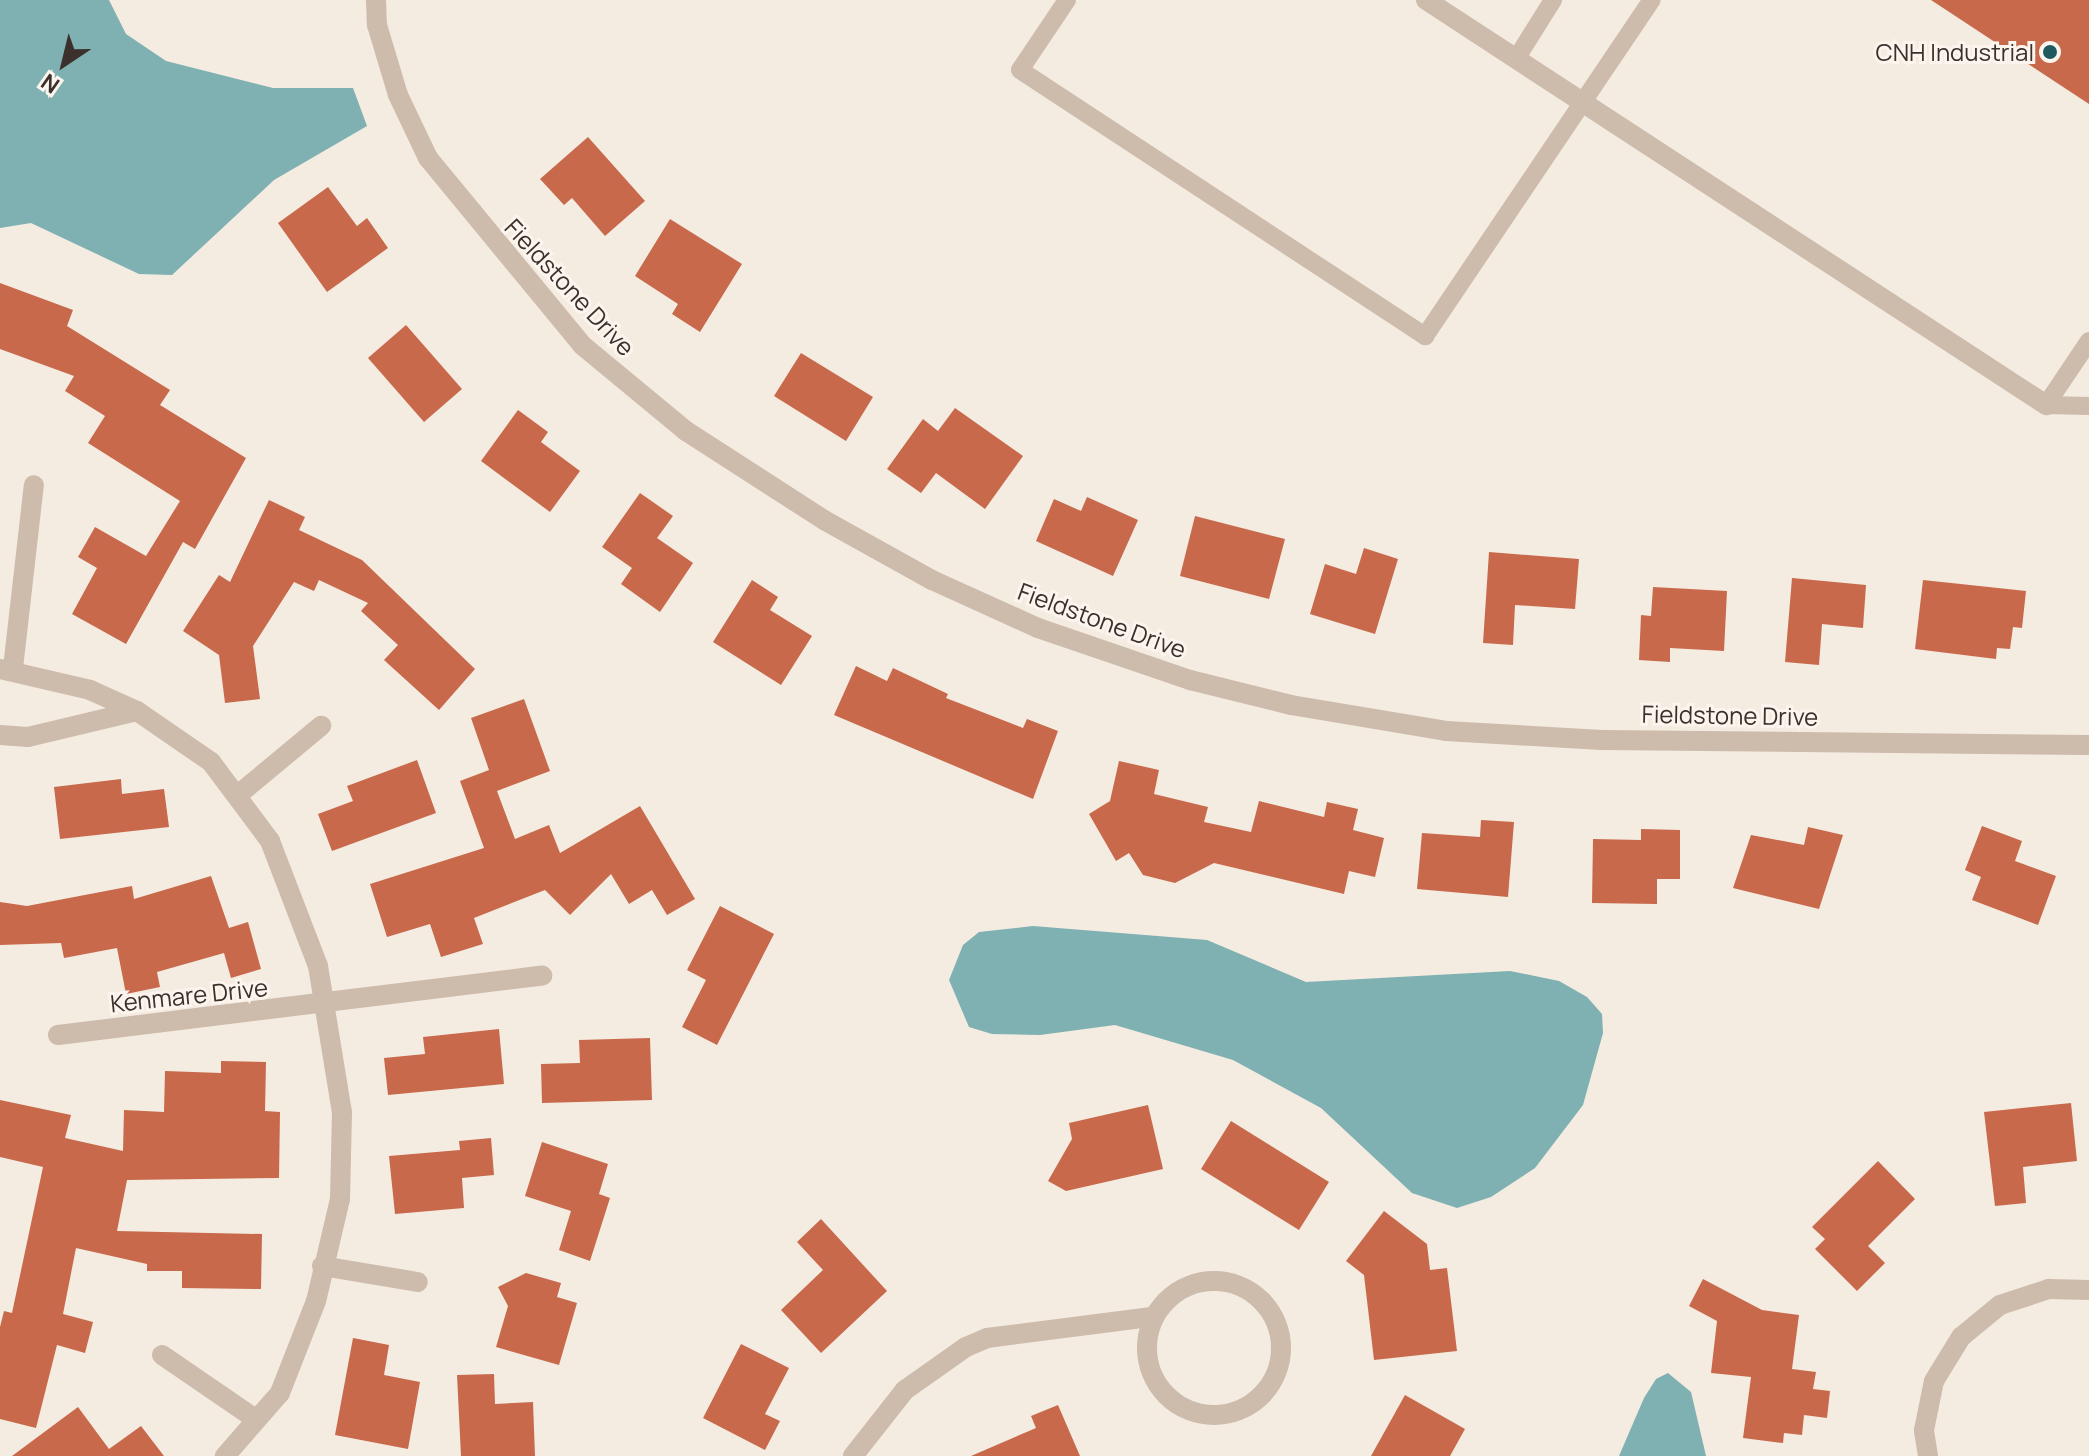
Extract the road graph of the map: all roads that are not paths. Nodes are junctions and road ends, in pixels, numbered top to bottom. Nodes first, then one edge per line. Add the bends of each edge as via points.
1 (376, 0) edge
2 (1067, 0) edge
3 (1426, 0) edge
4 (1553, 0) edge
5 (1652, 0) edge
6 (1516, 59) junction
7 (1585, 103) junction
8 (2089, 341) edge
9 (2046, 405) junction
10 (2089, 406) edge
11 (34, 485) dead end
12 (6, 668) edge
13 (137, 711) junction
14 (321, 726) dead end
15 (0, 735) edge
16 (2089, 745) edge
17 (239, 794) junction
18 (542, 976) dead end
19 (325, 1007) junction
20 (58, 1035) dead end
21 (322, 1266) junction
22 (418, 1282) dead end
23 (2089, 1290) edge
24 (1152, 1317) junction
25 (162, 1355) dead end
26 (254, 1418) junction
27 (225, 1456) edge
28 (853, 1456) edge
29 (1928, 1456) edge

1 - 16 street, Fieldstone Drive via 377,25 398,95 428,158 582,345 686,431 824,520 932,580 1038,628 1190,680 1291,705 1446,731 1602,740
2 - 7 lane via 1020,70 1425,336
3 - 6 street
4 - 6 lane
5 - 7 lane
6 - 7 street
7 - 9 street
8 - 9 lane
9 - 10 lane
11 - 12 street
12 - 13 street
13 - 15 street via 28,737
13 - 17 street via 211,762
14 - 17 street
17 - 19 street via 296,895
18 - 19 street, Kenmare Drive
19 - 20 street, Kenmare Drive
19 - 21 street via 342,1112 340,1199
21 - 22 street
21 - 26 street via 280,1393
23 - 29 street via 2049,1289 2000,1305 1961,1337 1934,1381 1924,1430
24 - 24 street via 1182,1286 1225,1279 1263,1299 1283,1337 1276,1379 1246,1410 1203,1417 1165,1397 1145,1359
24 - 28 street via 987,1338 966,1347 905,1390
25 - 26 street
26 - 27 street

